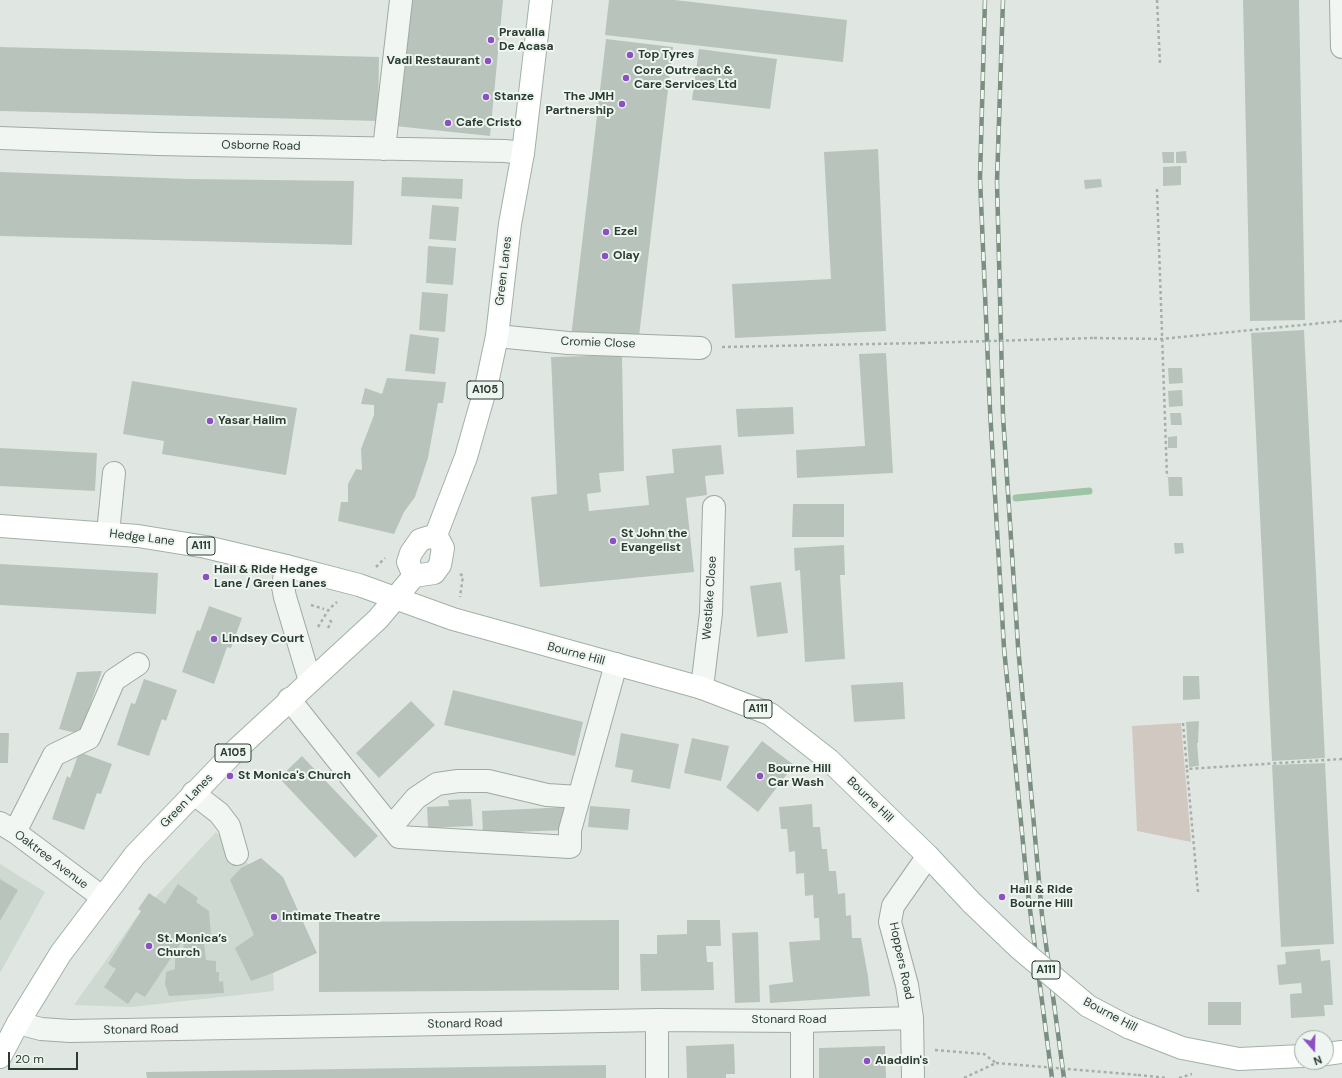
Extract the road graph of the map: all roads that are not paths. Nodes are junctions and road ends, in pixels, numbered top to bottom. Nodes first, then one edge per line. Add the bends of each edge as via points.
1 (401, 0) edge
2 (540, 0) edge
3 (1341, 0) edge
4 (1342, 47) edge
5 (0, 138) edge
6 (384, 149) junction
7 (522, 153) junction
8 (497, 336) junction
9 (700, 348) road end
10 (114, 473) dead end
11 (714, 507) dead end
12 (0, 526) edge
13 (108, 533) junction
14 (436, 535) junction
15 (286, 566) junction
16 (414, 576) junction
17 (396, 598) junction
18 (138, 664) dead end
19 (616, 664) junction
20 (310, 681) junction
21 (702, 688) junction
22 (290, 699) junction
23 (194, 793) junction
24 (579, 797) junction
25 (4, 826) edge
26 (391, 827) junction
27 (237, 854) dead end
28 (928, 856) junction
29 (102, 897) junction
30 (912, 1018) junction
31 (657, 1020) junction
32 (802, 1020) junction
33 (18, 1023) junction
34 (1294, 1056) edge
35 (0, 1057) edge
36 (657, 1078) edge
37 (802, 1078) edge
38 (913, 1078) edge

1 - 6 street
2 - 7 main road, Green Lanes / A105
3 - 4 street
5 - 6 street, Osborne Road
6 - 7 street, Osborne Road via 505,150
7 - 8 main road, Green Lanes / A105 via 510,224
8 - 9 street, Cromie Close via 568,343
8 - 14 main road, Green Lanes / A105 via 470,444
10 - 13 street
11 - 21 street, Westlake Close via 711,612
12 - 13 main road, Hedge Lane / A111
13 - 15 main road, Hedge Lane / A111 via 206,547
14 - 16 main road via 420,540 411,553 408,562
14 - 16 main road via 443,548 440,565 434,573
15 - 17 main road, Hedge Lane / A111 via 359,585
15 - 20 street via 283,587 285,597
16 - 17 main road, Green Lanes / A105
17 - 19 main road, Bourne Hill / A111 via 453,619
17 - 20 main road, Green Lanes / A105 via 378,619
18 - 25 street via 114,680 89,738 54,755
19 - 21 main road, Bourne Hill / A111
19 - 24 street
20 - 22 main road, Green Lanes / A105
21 - 28 main road, Bourne Hill / A111 via 770,714 829,760
22 - 23 main road, Green Lanes / A105
22 - 26 street
23 - 27 street via 219,813 229,826
23 - 29 main road, Green Lanes / A105 via 135,855
24 - 26 street via 547,795 488,782 458,781 437,784 416,798
24 - 26 street via 570,830 570,847 399,837
25 - 29 street, Oaktree Avenue
28 - 30 street, Hoppers Road via 893,906 890,922
28 - 34 main road, Bourne Hill / A111, bridge via 1019,948 1088,1006 1182,1048 1239,1059
29 - 33 main road, Green Lanes / A105 via 47,974
30 - 32 street, Stonard Road
30 - 38 street, Hoppers Road
31 - 32 street, Stonard Road
31 - 33 street, Stonard Road via 70,1031 41,1029
31 - 36 street
32 - 37 street
33 - 35 main road, Green Lanes / A105

